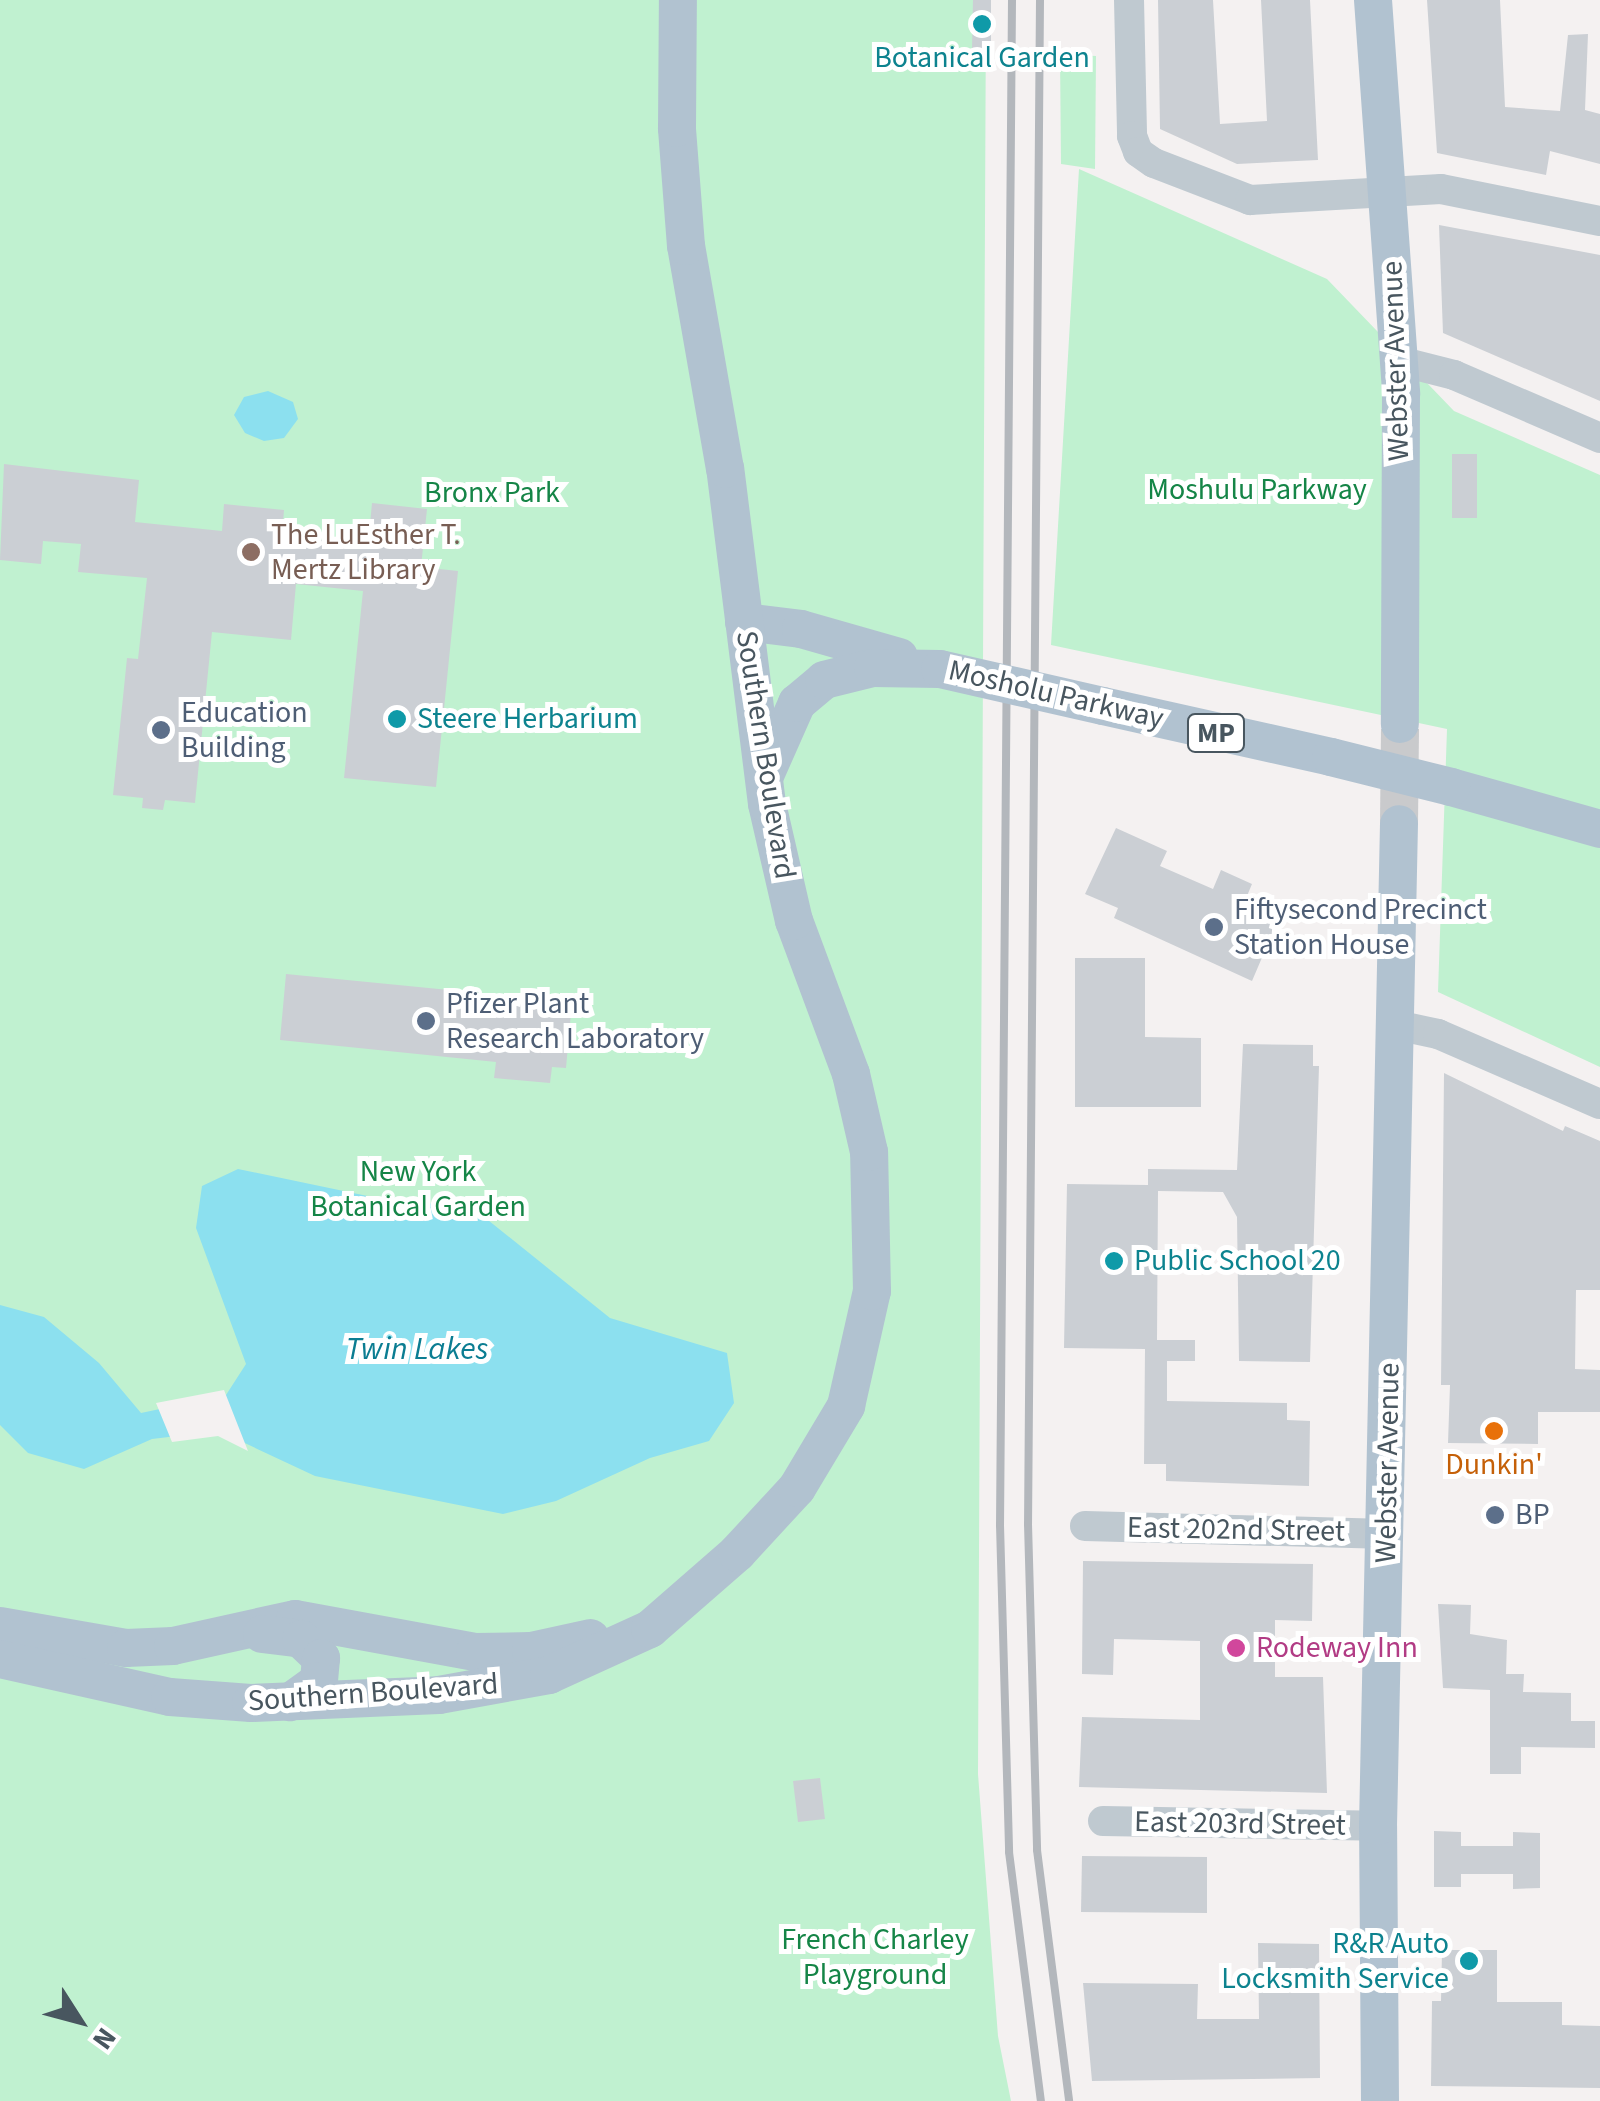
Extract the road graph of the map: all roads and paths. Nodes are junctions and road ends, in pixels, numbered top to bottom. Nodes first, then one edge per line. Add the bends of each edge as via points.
1 (678, 0) edge
2 (1130, 0) edge
3 (1373, 0) edge
4 (1386, 190) junction
5 (1600, 221) edge
6 (1400, 361) junction
7 (1600, 438) edge
8 (744, 622) junction
9 (940, 669) junction
10 (1400, 724) tunnel mouth
11 (763, 780) junction
12 (1400, 824) tunnel mouth
13 (1600, 829) edge
14 (1396, 1025) junction
15 (1600, 1104) edge
16 (1085, 1526) dead end
17 (1388, 1534) junction
18 (717, 1571) junction
19 (0, 1626) edge
20 (223, 1637) junction
21 (0, 1660) edge
22 (290, 1702) junction
23 (1102, 1821) dead end
24 (1378, 1826) junction
25 (1380, 2101) edge

1 - 8 main road, Southern Boulevard via 683,214
2 - 4 street via 1138,152 1250,200
3 - 4 main road, Webster Avenue
4 - 5 street via 1441,189
4 - 6 main road, Webster Avenue
6 - 7 street via 1454,375
6 - 10 main road, Webster Avenue
8 - 9 main road, Mosholu Parkway / MP via 800,629
8 - 11 main road, Southern Boulevard
9 - 11 main road via 873,668 813,686 791,713
9 - 13 main road, Mosholu Parkway / MP, bridge via 1452,787
11 - 18 main road, Southern Boulevard via 794,921 862,1112 873,1190 873,1276 862,1354 835,1429 783,1507
12 - 14 main road, Webster Avenue
14 - 15 street via 1438,1034
14 - 17 main road, Webster Avenue
16 - 17 street, East 202nd Street
17 - 24 main road, Webster Avenue
18 - 20 main road, Southern Boulevard via 590,1639 531,1651 475,1652 295,1619
18 - 22 main road, Southern Boulevard via 650,1629 549,1675 439,1695
19 - 20 main road, Southern Boulevard via 126,1648
20 - 22 main road via 282,1634 311,1648 322,1675
21 - 22 main road, Southern Boulevard via 170,1697
23 - 24 street, East 203rd Street
24 - 25 main road, Webster Avenue

